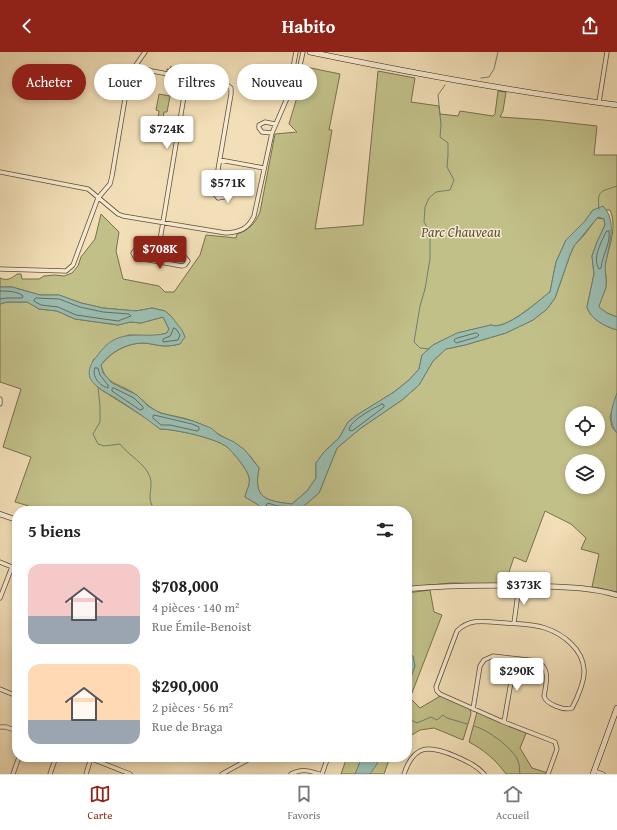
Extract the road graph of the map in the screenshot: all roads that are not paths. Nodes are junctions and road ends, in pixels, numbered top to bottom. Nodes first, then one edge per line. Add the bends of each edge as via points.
1 (145, 52) edge
2 (296, 52) edge
3 (303, 52) edge
4 (310, 52) edge
5 (607, 52) edge
6 (137, 64) edge
7 (294, 64) edge
8 (300, 64) edge
9 (229, 86) edge
10 (125, 100) edge
11 (183, 100) edge
12 (286, 100) edge
13 (599, 102) junction
14 (617, 104) edge
15 (275, 124) junction
16 (272, 133) junction
17 (220, 160) junction
18 (264, 168) junction
19 (0, 172) edge
20 (216, 188) dead end
21 (98, 198) junction
22 (163, 223) junction
23 (158, 252) junction
24 (0, 269) edge
25 (0, 399) edge
26 (0, 404) edge
27 (0, 514) edge
28 (12, 518) edge
29 (0, 562) edge
30 (12, 567) joint
31 (519, 586) junction
32 (412, 589) edge
33 (617, 595) edge
34 (0, 598) edge
35 (514, 623) junction
36 (515, 659) junction
37 (0, 689) edge
38 (12, 694) edge
39 (617, 708) edge
40 (473, 709) junction
41 (504, 722) junction
42 (0, 726) edge
43 (12, 730) edge
44 (412, 757) edge
45 (17, 762) edge
46 (54, 762) edge
47 (89, 762) edge
48 (100, 762) edge
49 (244, 762) edge
50 (326, 762) edge
51 (409, 762) edge
52 (594, 772) edge
53 (13, 774) edge
54 (50, 774) edge
55 (86, 774) edge
56 (130, 774) edge
57 (222, 774) edge
58 (291, 774) edge
59 (319, 774) edge
60 (322, 774) edge
61 (404, 774) edge
62 (484, 774) edge
63 (548, 774) edge
64 (603, 774) edge

1 - 6 street
2 - 7 street
3 - 8 street
4 - 13 main road via 442,79
5 - 13 street
9 - 17 street via 231,94
10 - 21 street via 110,184
11 - 22 street
12 - 15 street
13 - 14 main road
15 - 16 street
15 - 16 street via 265,122 259,125 262,132
16 - 18 street
17 - 18 street
17 - 20 street
18 - 22 street via 254,216 244,229 226,233
19 - 21 street via 81,187 88,189
21 - 22 street via 123,216
21 - 24 street via 70,269
22 - 23 street
23 - 23 street via 139,248 133,251 138,258 182,266 188,261 184,256
25 - 26 street
27 - 28 street
29 - 30 street
30 - 34 street
31 - 32 street
31 - 33 street via 586,588
31 - 35 street
35 - 36 street via 543,627 559,633 575,648 583,664 584,676 572,708 564,709 545,700 547,673 543,664
35 - 40 street via 472,622 457,631 436,688 440,694
36 - 40 street via 493,656 484,660 480,666
36 - 41 street
37 - 38 street
39 - 52 main road
40 - 41 street
41 - 63 street via 555,742 557,749
42 - 43 street
44 - 62 street via 419,751 433,748 478,767
45 - 53 street
46 - 54 street
47 - 55 street
48 - 56 street
49 - 57 street
50 - 60 street
51 - 61 street
52 - 64 street
58 - 59 street via 302,770

